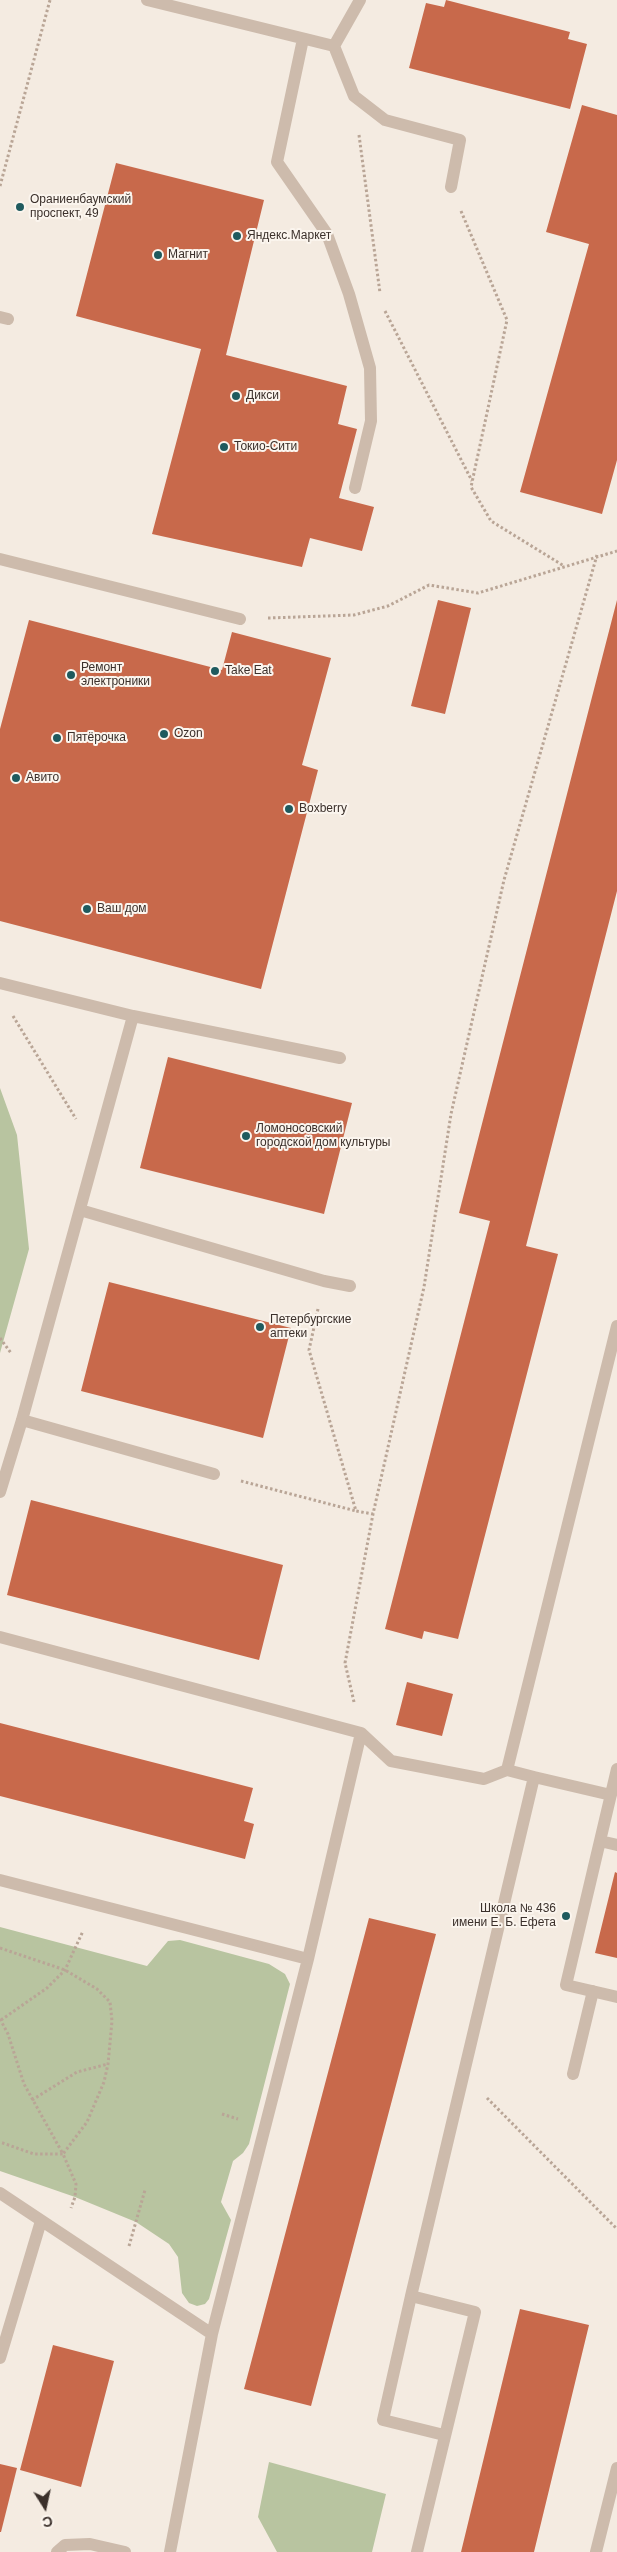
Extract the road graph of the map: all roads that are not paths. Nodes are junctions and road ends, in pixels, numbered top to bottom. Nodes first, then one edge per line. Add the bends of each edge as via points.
1 (147, 0) edge
2 (360, 0) edge
3 (303, 39) junction
4 (334, 46) junction
5 (451, 187) road end
6 (355, 488) dead end
7 (0, 559) edge
8 (240, 619) road end
9 (0, 983) edge
10 (133, 1016) junction
11 (340, 1058) dead end
12 (80, 1210) junction
13 (350, 1286) dead end
14 (617, 1326) edge
15 (22, 1420) junction
16 (214, 1474) road end
17 (0, 1492) edge
18 (0, 1637) edge
19 (361, 1733) junction
20 (507, 1770) junction
21 (616, 1776) edge
22 (534, 1777) junction
23 (611, 1794) junction
24 (600, 1841) junction
25 (617, 1845) edge
26 (0, 1880) edge
27 (308, 1959) junction
28 (593, 1991) junction
29 (617, 1998) edge
30 (572, 2074) dead end
31 (0, 2193) edge
32 (41, 2221) junction
33 (410, 2296) junction
34 (212, 2334) junction
35 (0, 2358) edge
36 (444, 2435) junction
37 (617, 2468) edge
38 (57, 2552) edge
39 (125, 2552) edge
40 (170, 2552) edge
41 (417, 2552) edge
42 (596, 2552) edge

1 - 3 lane
2 - 4 lane
3 - 4 lane
3 - 6 lane via 277,162 327,234 349,294 370,368 371,421
4 - 5 lane via 354,96 385,120 460,140
7 - 8 lane
9 - 10 lane
10 - 11 lane
10 - 12 lane
12 - 13 lane
12 - 15 lane
14 - 20 lane
15 - 16 lane
15 - 17 lane
18 - 19 lane
19 - 20 lane via 391,1761 484,1779
19 - 27 lane
20 - 22 lane
21 - 23 lane
22 - 23 lane
22 - 33 lane
23 - 24 lane
24 - 25 lane
24 - 28 lane via 566,1984
26 - 27 lane
27 - 34 lane
28 - 29 lane
28 - 30 lane
31 - 32 lane
32 - 34 lane
32 - 35 lane
33 - 36 lane via 383,2420
33 - 36 lane via 475,2312
34 - 40 lane
36 - 41 lane
37 - 42 lane
38 - 39 lane via 65,2545 90,2544

